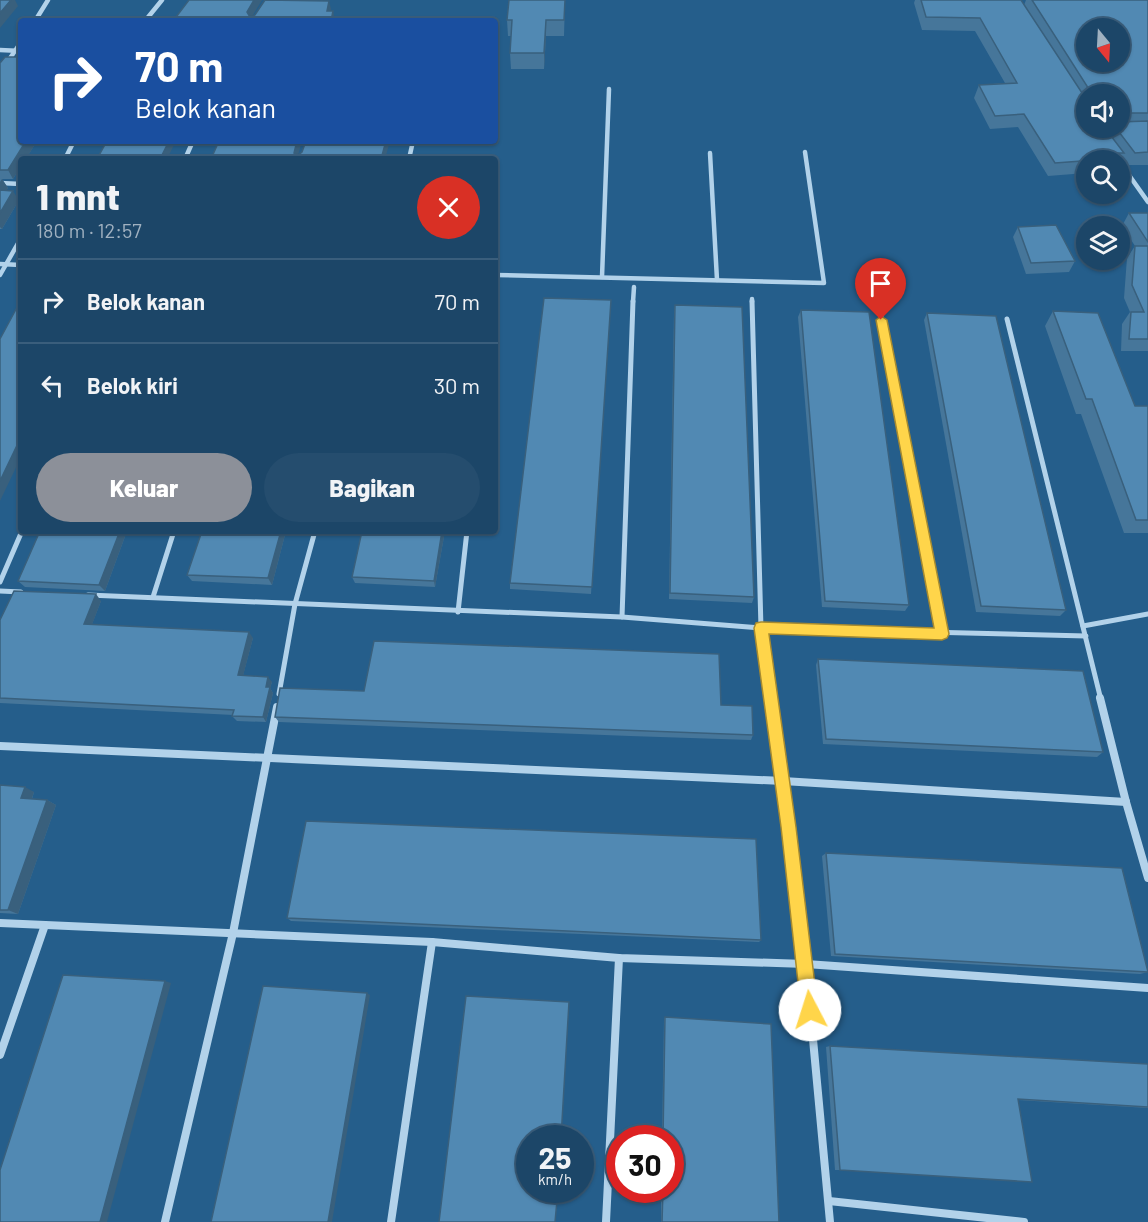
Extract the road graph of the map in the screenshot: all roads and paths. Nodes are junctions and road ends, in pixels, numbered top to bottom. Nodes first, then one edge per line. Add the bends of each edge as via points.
1 (48, 0) edge
2 (162, 0) edge
3 (37, 18) edge
4 (147, 18) edge
5 (0, 50) edge
6 (18, 50) edge
7 (0, 73) edge
8 (609, 89) dead end
9 (805, 152) dead end
10 (710, 153) dead end
11 (1130, 177) edge
12 (0, 183) edge
13 (18, 184) edge
14 (1148, 202) edge
15 (18, 242) edge
16 (3, 264) edge
17 (18, 265) edge
18 (498, 274) edge
19 (0, 275) edge
20 (602, 277) junction
21 (717, 280) junction
22 (634, 287) dead end
23 (877, 297) dead end
24 (752, 299) dead end
25 (1007, 319) dead end
26 (21, 534) edge
27 (173, 534) edge
28 (314, 534) edge
29 (467, 534) edge
30 (0, 582) edge
31 (0, 591) edge
32 (24, 592) edge
33 (82, 594) edge
34 (153, 597) junction
35 (295, 604) junction
36 (458, 612) junction
37 (1148, 615) edge
38 (622, 617) junction
39 (1083, 626) junction
40 (761, 628) junction
41 (942, 634) junction
42 (1086, 636) junction
43 (0, 746) edge
44 (267, 759) junction
45 (783, 781) junction
46 (1126, 802) junction
47 (1148, 878) edge
48 (0, 923) edge
49 (45, 925) junction
50 (233, 933) junction
51 (432, 942) junction
52 (619, 958) junction
53 (806, 964) junction
54 (1148, 988) edge
55 (0, 1055) edge
56 (829, 1202) junction
57 (165, 1222) edge
58 (391, 1222) edge
59 (606, 1222) edge
60 (830, 1222) edge
61 (1024, 1222) edge

1 - 3 street
2 - 4 street
5 - 6 street
6 - 7 street
8 - 20 street
9 - 21 street via 824,283
10 - 21 street
11 - 14 street
12 - 13 street
15 - 16 street
16 - 17 street
16 - 19 street
18 - 20 street
20 - 21 street
22 - 38 street
23 - 41 street
24 - 40 street
25 - 39 street
26 - 30 street
27 - 34 street
28 - 35 street
29 - 36 street
31 - 32 street
33 - 34 street
34 - 35 street
35 - 36 street
35 - 44 street
36 - 38 street
37 - 39 street
38 - 40 street
39 - 42 street
40 - 41 street
40 - 45 street
41 - 42 street
42 - 46 street
43 - 44 street
44 - 45 street
44 - 50 street
45 - 46 street
45 - 53 street
46 - 47 street
48 - 49 street
49 - 50 street
49 - 55 street
50 - 51 street
50 - 57 street
51 - 52 street
51 - 58 street
52 - 53 street
52 - 59 street
53 - 54 street
53 - 56 street
56 - 60 street
56 - 61 street

